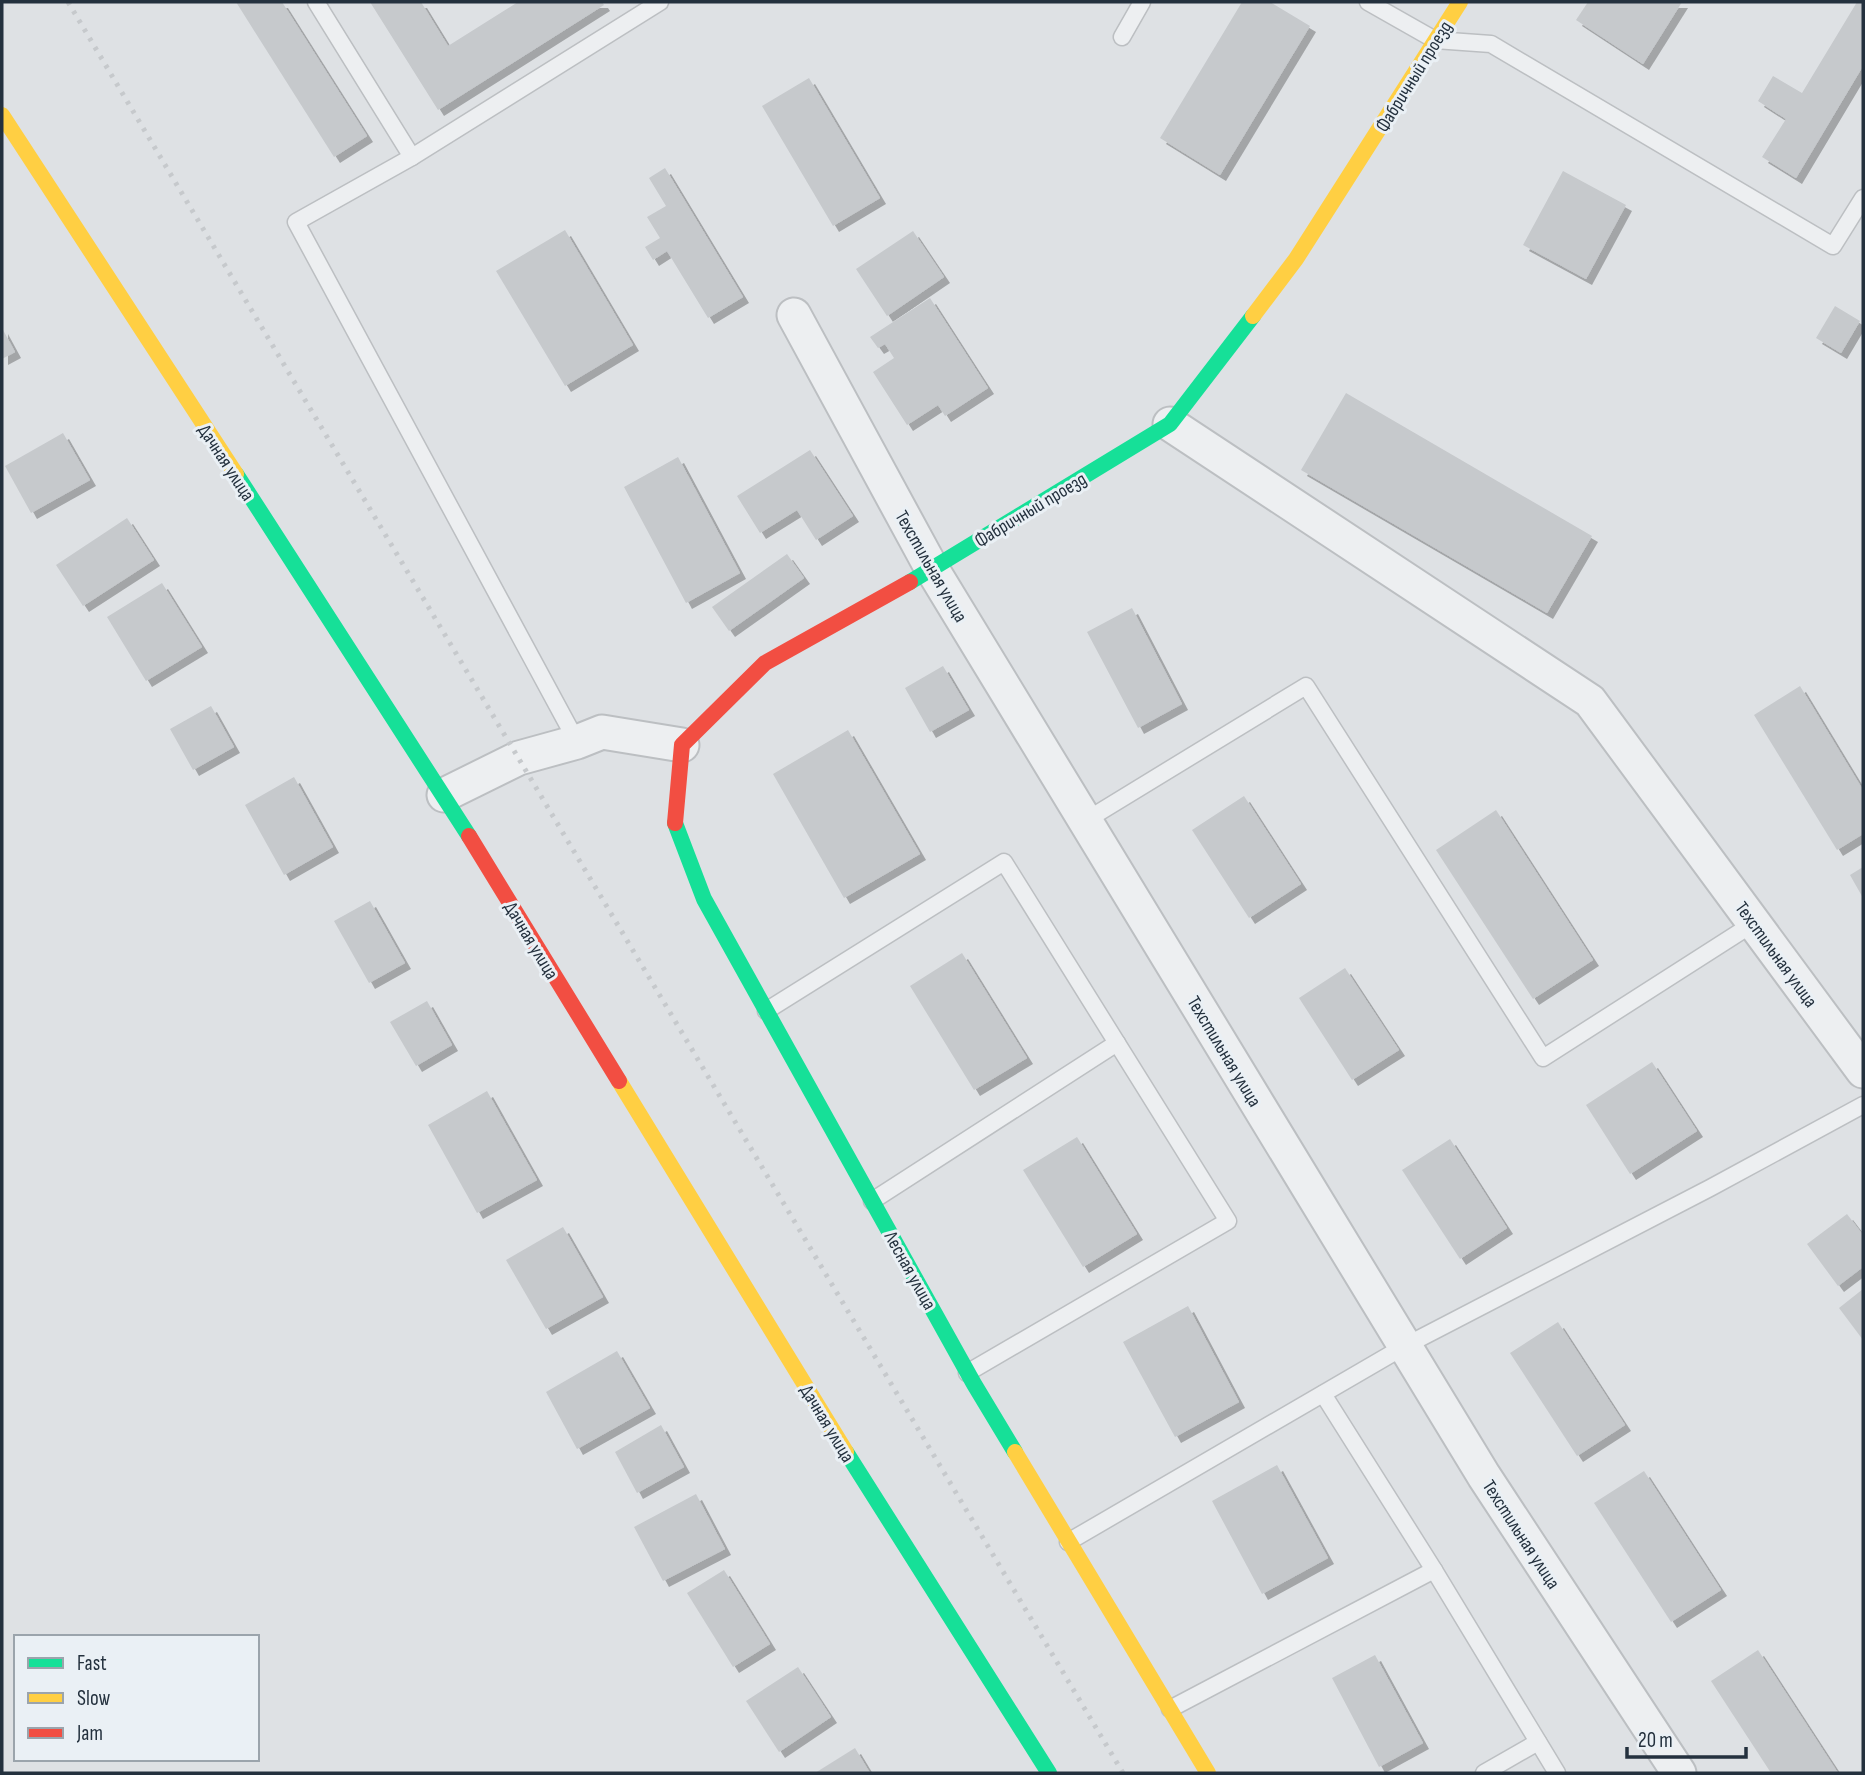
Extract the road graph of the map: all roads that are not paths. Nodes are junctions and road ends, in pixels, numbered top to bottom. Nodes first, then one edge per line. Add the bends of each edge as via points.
1 (316, 2) edge
2 (660, 2) edge
3 (1142, 2) edge
4 (1368, 2) edge
5 (1460, 2) edge
6 (1122, 37) dead end
7 (1435, 40) junction
8 (2, 115) edge
9 (412, 158) junction
10 (1863, 198) edge
11 (794, 315) dead end
12 (1170, 424) junction
13 (932, 569) junction
14 (578, 742) junction
15 (682, 745) junction
16 (444, 796) junction
17 (1084, 821) junction
18 (1754, 923) junction
19 (766, 1011) junction
20 (1117, 1042) junction
21 (1863, 1071) edge
22 (1863, 1105) edge
23 (872, 1201) junction
24 (1405, 1346) junction
25 (967, 1373) junction
26 (1323, 1394) junction
27 (1068, 1542) junction
28 (1434, 1570) junction
29 (1170, 1710) junction
30 (1538, 1742) junction
31 (1049, 1773) edge
32 (1208, 1773) edge
33 (1484, 1773) edge
34 (1557, 1773) edge
35 (1679, 1773) edge

1 - 9 lane
2 - 9 lane
3 - 6 lane
4 - 7 lane
5 - 7 street, Фабричный проезд
7 - 10 lane via 1491,44 1833,246
7 - 12 street, Фабричный проезд via 1296,259
8 - 16 street, Дачная улица
9 - 14 lane via 296,222
11 - 13 street, Техстильная улица
12 - 13 street, Фабричный проезд
12 - 18 street, Техстильная улица via 1590,701
13 - 15 street, Фабричный проезд via 765,663
13 - 17 street, Техстильная улица
14 - 15 street via 601,732
14 - 16 street via 519,758
15 - 19 street, Лесная улица via 675,826 704,899
16 - 31 street, Дачная улица via 897,1535
17 - 18 lane via 1306,686 1543,1058
17 - 24 street, Техстильная улица
18 - 21 street, Техстильная улица
19 - 20 lane via 1004,862
19 - 23 street, Лесная улица
20 - 23 lane
20 - 25 lane via 1228,1221
22 - 24 lane
23 - 25 street, Лесная улица
24 - 26 lane
24 - 35 street, Техстильная улица via 1484,1476
25 - 27 street, Лесная улица
26 - 27 lane
26 - 28 lane
27 - 29 street, Лесная улица
28 - 29 lane
28 - 30 lane
29 - 32 street, Лесная улица
30 - 33 lane
30 - 34 lane

